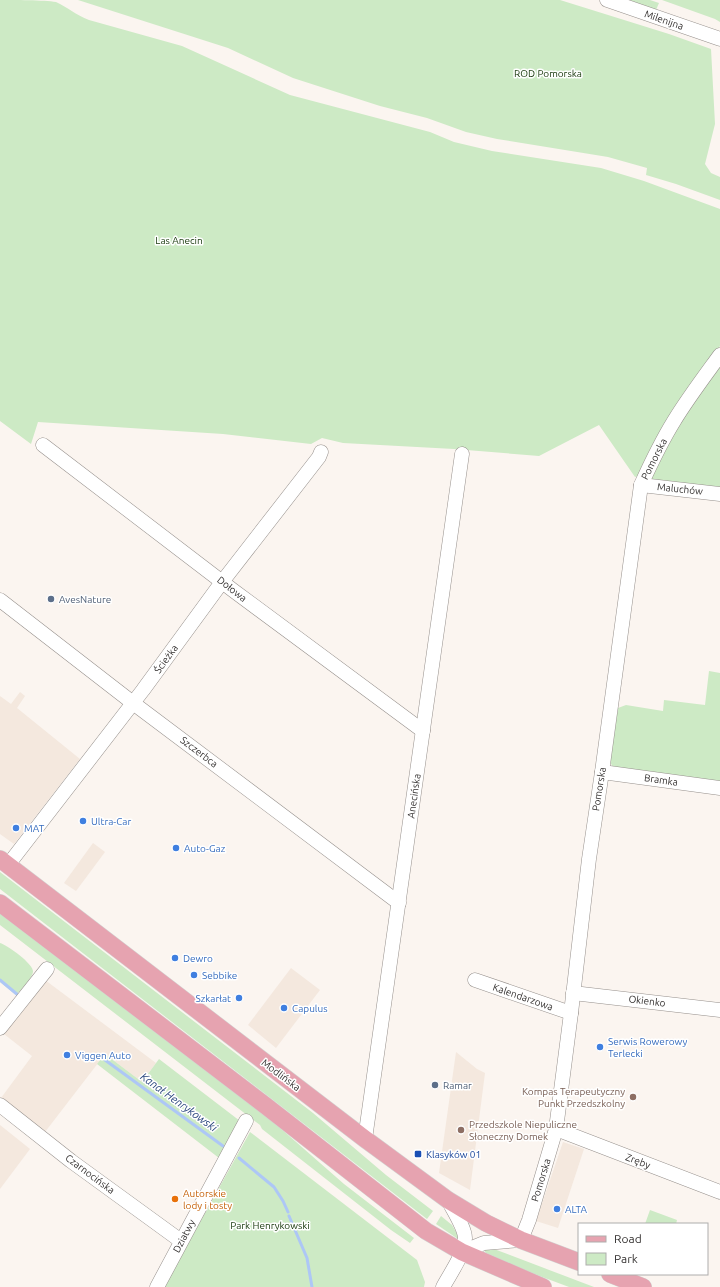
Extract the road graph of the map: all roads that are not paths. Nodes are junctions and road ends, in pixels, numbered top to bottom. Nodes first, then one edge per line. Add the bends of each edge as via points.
1 (607, 0) edge
2 (720, 39) edge
3 (720, 355) edge
4 (43, 445) dead end
5 (321, 452) dead end
6 (462, 454) dead end
7 (641, 485) junction
8 (720, 494) edge
9 (222, 582) junction
10 (0, 600) edge
11 (133, 703) junction
12 (422, 731) junction
13 (602, 772) junction
14 (720, 788) edge
15 (4, 862) edge
16 (0, 903) edge
17 (399, 903) junction
18 (47, 969) dead end
19 (475, 980) dead end
20 (573, 993) junction
21 (720, 1010) edge
22 (571, 1013) junction
23 (0, 1028) edge
24 (0, 1105) edge
25 (246, 1121) dead end
26 (556, 1129) junction
27 (365, 1139) junction
28 (720, 1192) edge
29 (448, 1200) junction
30 (521, 1240) junction
31 (181, 1241) junction
32 (462, 1252) junction
33 (578, 1262) edge
34 (613, 1275) edge
35 (157, 1287) edge
36 (443, 1287) edge
37 (543, 1287) edge
38 (643, 1287) edge

1 - 2 street, Milenijna
3 - 7 street, Pomorska via 674,421
4 - 9 street, Dołowa
5 - 9 street, Ścieżka
6 - 12 street, Anecińska
7 - 8 street, Maluchów
7 - 13 street, Pomorska
9 - 11 street, Ścieżka
9 - 12 street, Dołowa
10 - 11 street, Szczerbca
11 - 15 street, Ścieżka
11 - 17 street, Szczerbca
12 - 17 street, Anecińska
13 - 14 street, Bramka
13 - 20 street, Pomorska via 588,859
15 - 27 main road, Modlińska
16 - 32 main road via 426,1231
17 - 27 street, Anecińska
18 - 23 street
19 - 22 street, Kalendarzowa
20 - 21 street, Okienko
20 - 22 street, Pomorska
22 - 26 street, Pomorska
24 - 31 street, Czarnocińska
25 - 31 street, Dziatwy
26 - 28 street, Zręby
26 - 30 street, Pomorska
27 - 29 main road, Modlińska
29 - 30 main road, Modlińska
29 - 32 street via 465,1237
30 - 32 street via 484,1243
30 - 33 main road, Modlińska
31 - 35 street, Dziatwy
32 - 36 street
32 - 37 main road
34 - 38 main road

